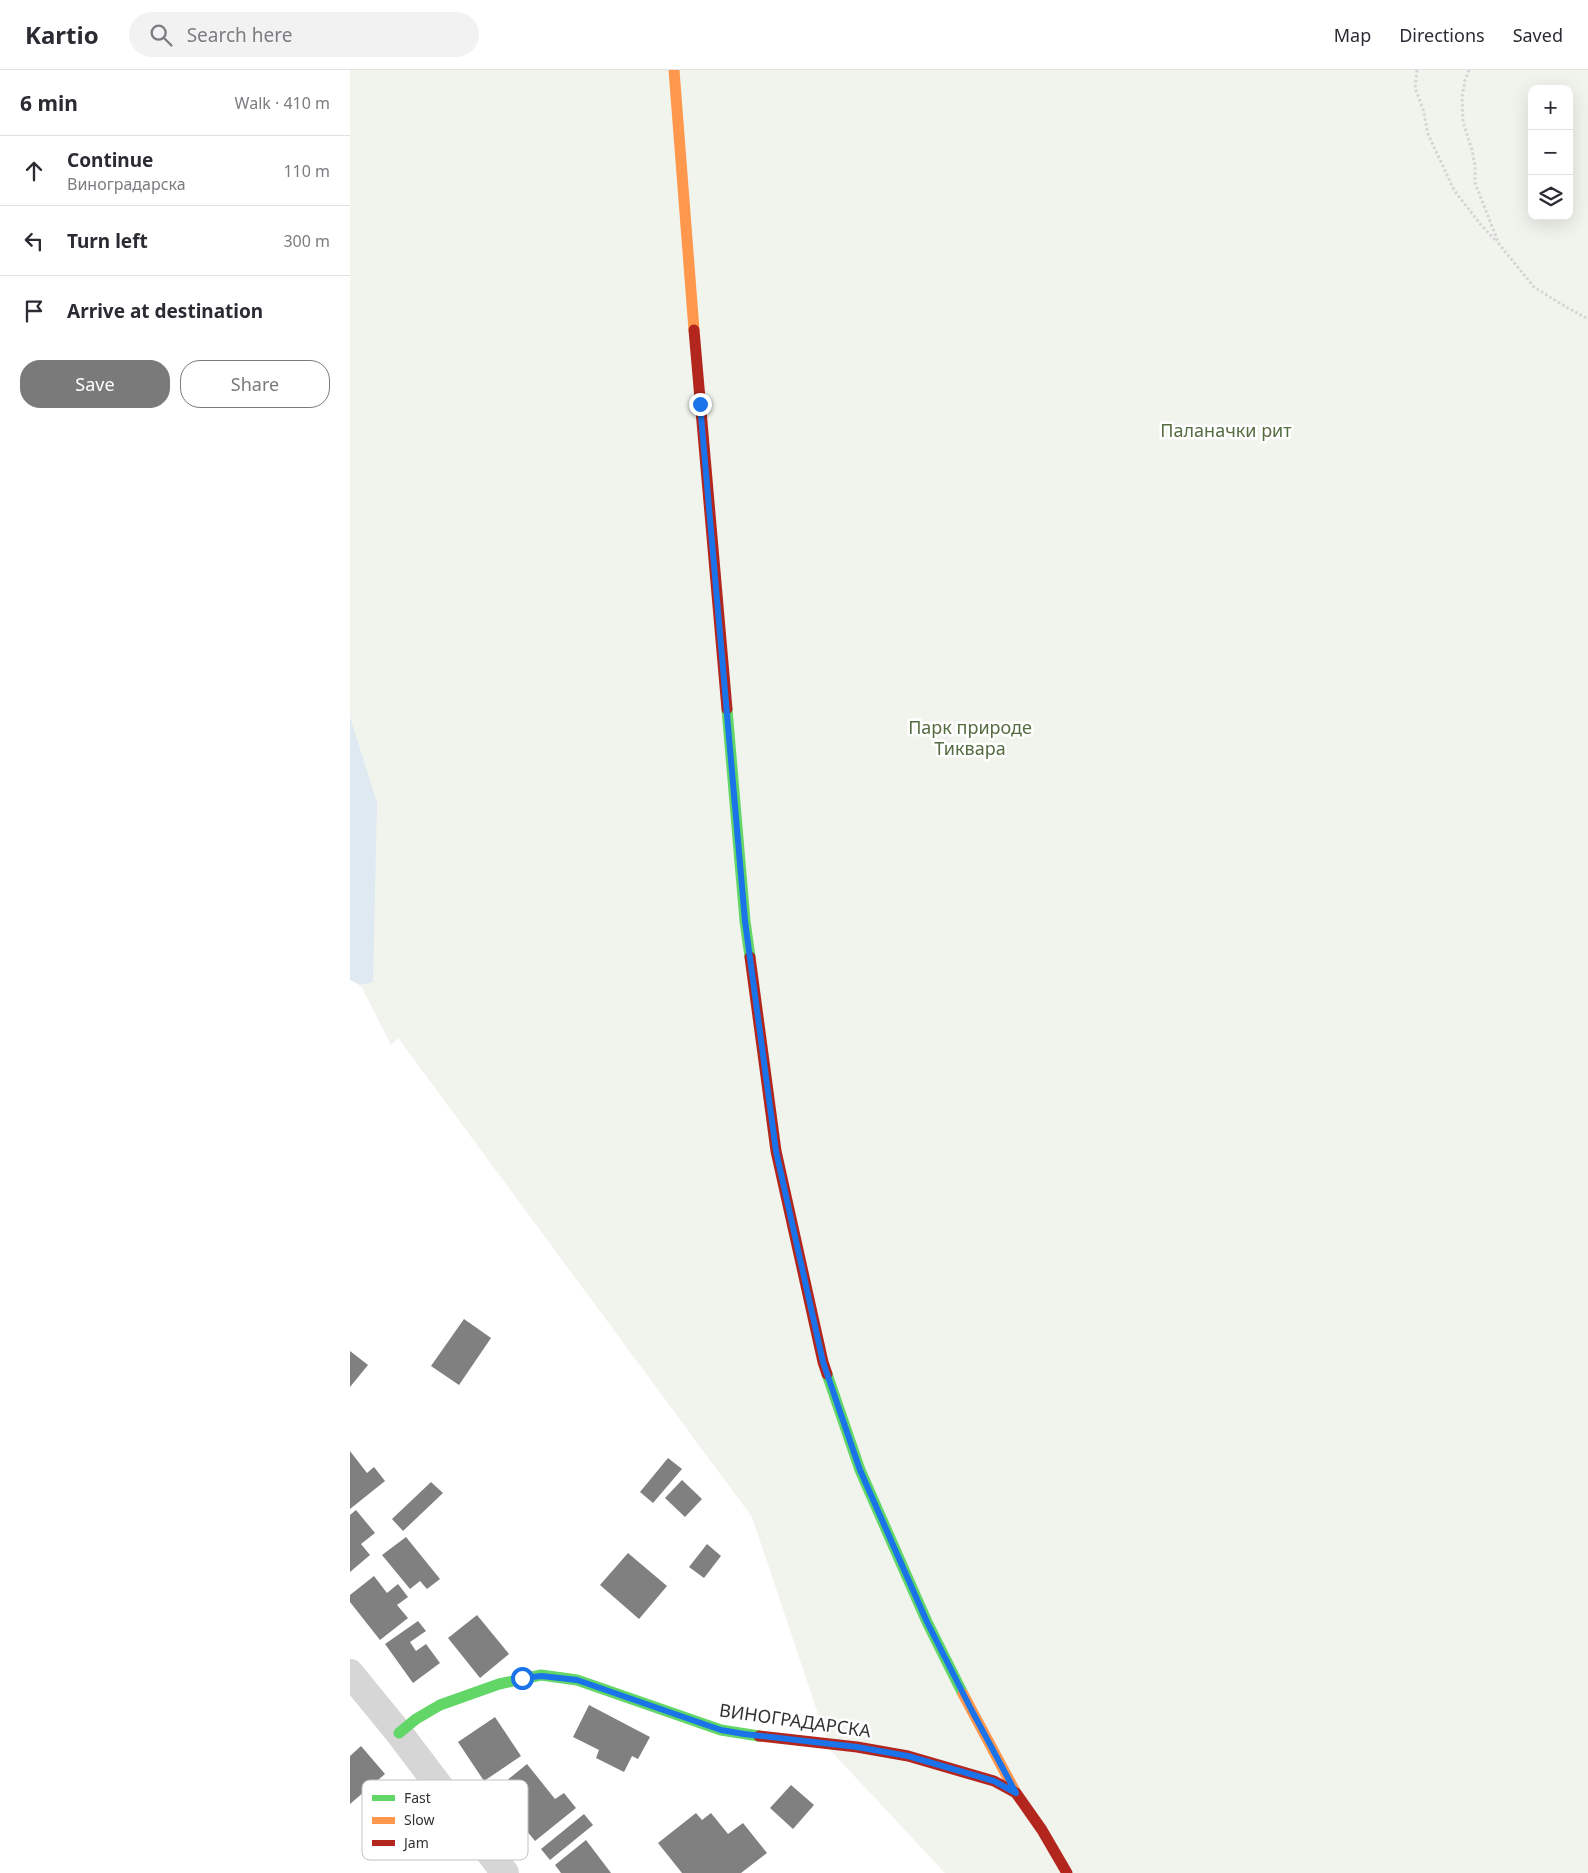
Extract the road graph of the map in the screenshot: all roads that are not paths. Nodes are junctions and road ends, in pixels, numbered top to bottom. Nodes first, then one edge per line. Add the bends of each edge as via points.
1 (674, 70) edge
2 (350, 1673) edge
3 (399, 1733) junction
4 (435, 1780) edge
5 (1016, 1793) junction
6 (495, 1860) edge
7 (505, 1873) edge
8 (1068, 1873) edge

1 - 5 street via 745,921 776,1151 823,1362 860,1470 927,1622
2 - 3 street
3 - 4 street
3 - 5 street, ВИНОГРАДАРСКА via 440,1705 522,1678 557,1676 606,1689 721,1730 908,1756 994,1781
5 - 8 street, ВИНОГРАДАРСКА
6 - 7 street

